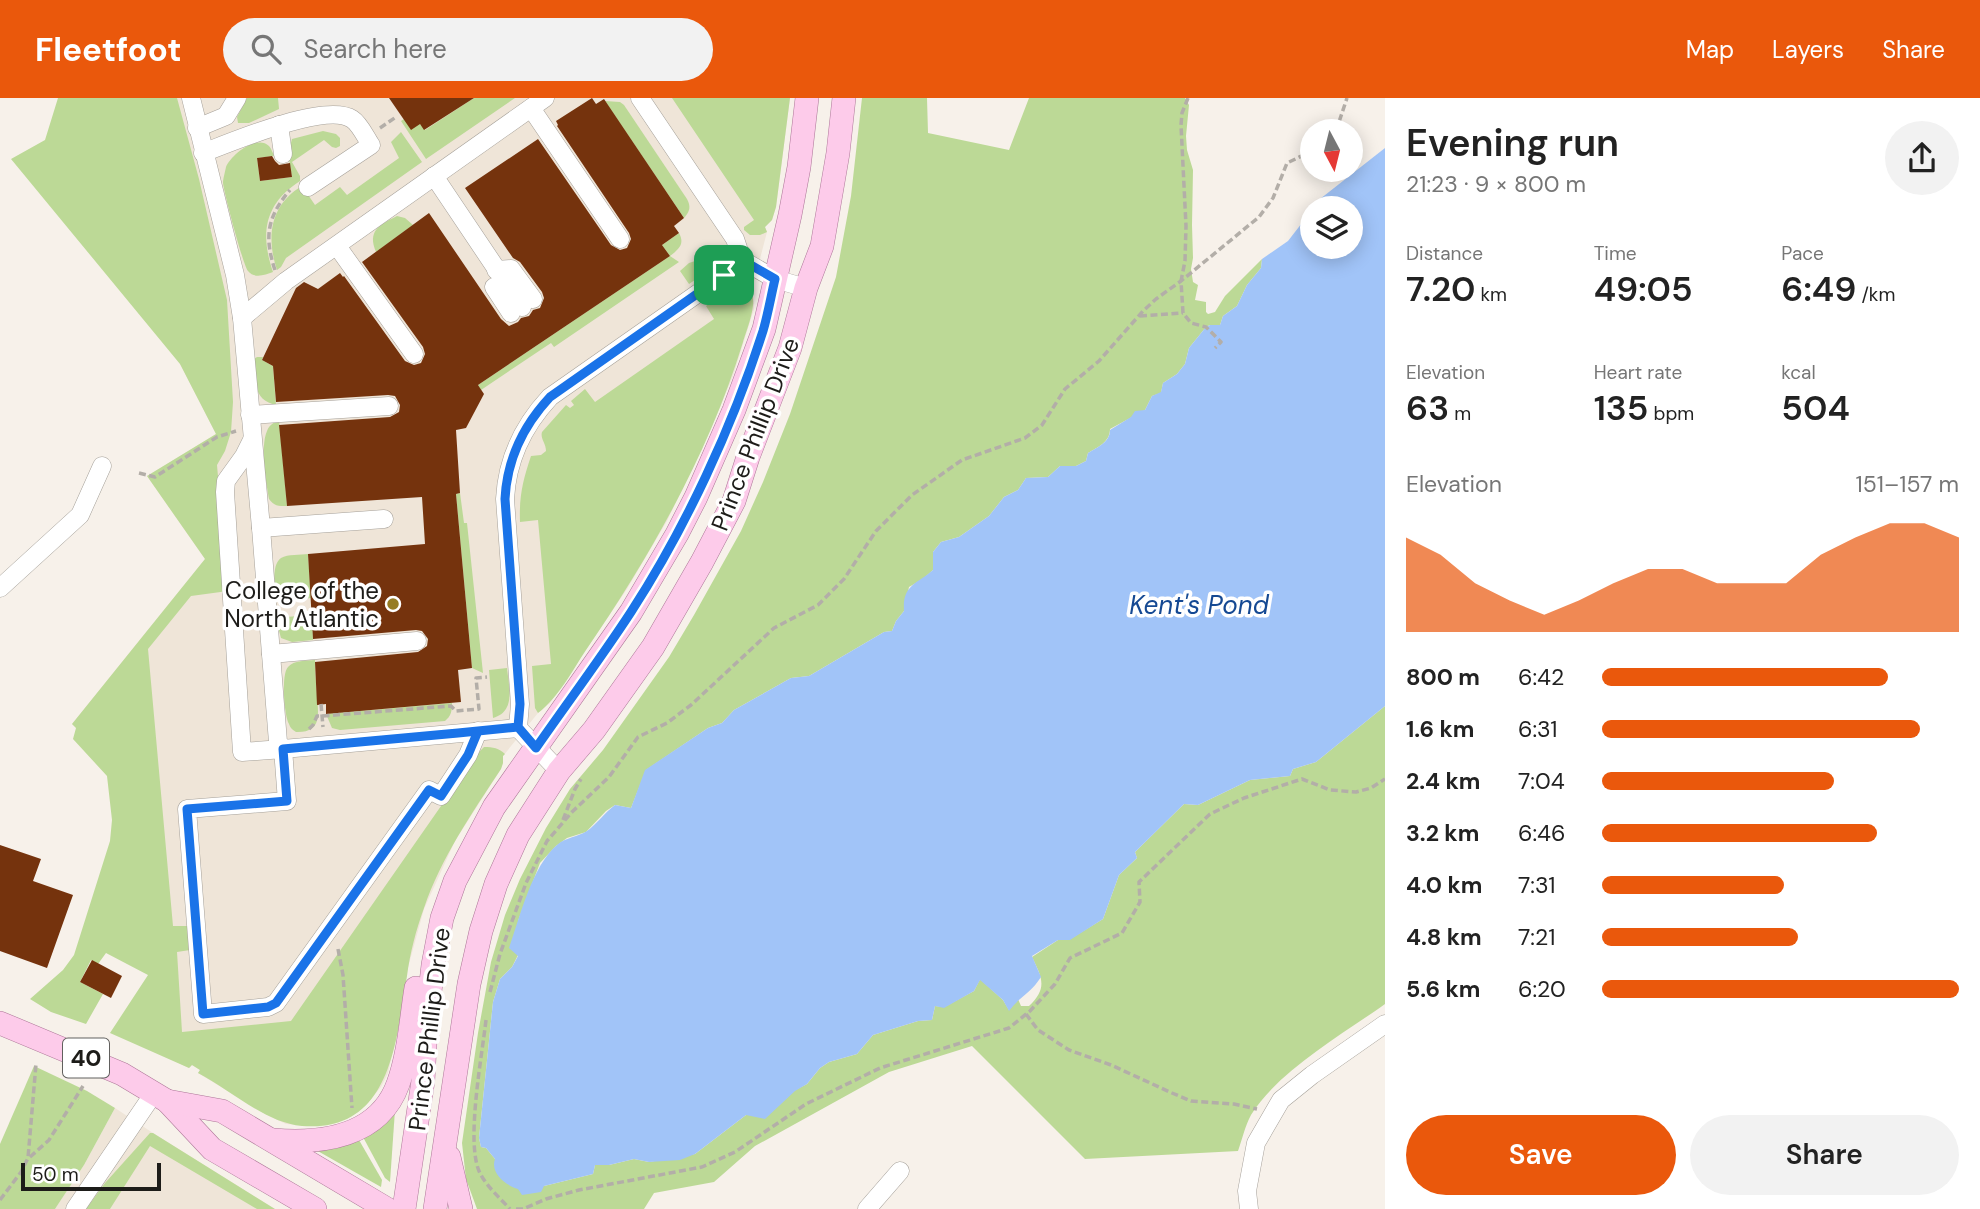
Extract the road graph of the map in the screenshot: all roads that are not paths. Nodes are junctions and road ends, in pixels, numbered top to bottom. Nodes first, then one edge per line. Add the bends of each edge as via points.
1 (191, 98) edge
2 (237, 98) edge
3 (640, 98) edge
4 (807, 98) edge
5 (844, 98) edge
6 (538, 103) edge
7 (279, 125) junction
8 (197, 128) junction
9 (203, 153) junction
10 (283, 154) dead end
11 (434, 176) junction
12 (308, 187) road end
13 (620, 239) dead end
14 (337, 246) junction
15 (742, 260) junction
16 (775, 279) junction
17 (806, 288) junction
18 (522, 306) dead end
19 (242, 318) junction
20 (414, 354) dead end
21 (389, 406) dead end
22 (250, 415) junction
23 (252, 440) junction
24 (102, 466) dead end
25 (384, 519) dead end
26 (261, 528) junction
27 (0, 587) edge
28 (417, 641) dead end
29 (271, 654) junction
30 (518, 727) junction
31 (478, 731) junction
32 (536, 748) junction
33 (283, 749) junction
34 (559, 771) junction
35 (437, 943) junction
36 (0, 1023) edge
37 (1385, 1024) edge
38 (160, 1097) junction
39 (273, 1140) junction
40 (446, 1140) junction
41 (900, 1171) dead end
42 (75, 1209) edge
43 (315, 1209) edge
44 (387, 1209) edge
45 (404, 1209) edge
46 (435, 1209) edge
47 (461, 1209) edge
48 (867, 1209) edge
49 (1249, 1209) edge

1 - 8 street
2 - 8 street via 226,116
3 - 15 street via 734,239
4 - 16 main road, Prince Phillip Drive via 799,167
5 - 17 main road, Prince Phillip Drive via 829,213
6 - 11 street
6 - 13 street
7 - 9 street
7 - 10 street
7 - 12 street via 338,115 352,119 371,145
8 - 9 street
9 - 19 street
11 - 14 street
11 - 18 street
14 - 19 street
14 - 20 street
15 - 16 street
15 - 30 street via 550,397 520,439 508,468 505,499
16 - 17 street
16 - 32 main road, Prince Phillip Drive via 752,363 696,497 631,612
17 - 34 main road, Prince Phillip Drive via 790,348 723,524 653,647
19 - 22 street
21 - 22 street
22 - 23 street
23 - 26 street
23 - 33 street via 226,481 225,492 242,752
24 - 27 street via 80,515
25 - 26 street
26 - 29 street
28 - 29 street
29 - 33 street via 278,742
30 - 31 street
30 - 32 street
31 - 33 street
31 - 33 street via 441,796 429,790 276,1003 203,1014 187,809 287,801
32 - 34 street
32 - 35 main road, Prince Phillip Drive via 494,807 466,858
34 - 40 main road, Prince Phillip Drive via 518,835 481,931
35 - 39 main road via 420,962 397,1086 379,1114 341,1136 300,1142
35 - 45 main road, Prince Phillip Drive
36 - 38 main road, 40 via 122,1074
37 - 49 street via 1281,1100 1256,1143 1247,1191
38 - 39 main road, 40 via 222,1111
38 - 42 street
38 - 43 main road, 40 via 212,1149
39 - 44 main road, 40
40 - 46 main road, Prince Phillip Drive
40 - 47 main road
41 - 48 street

